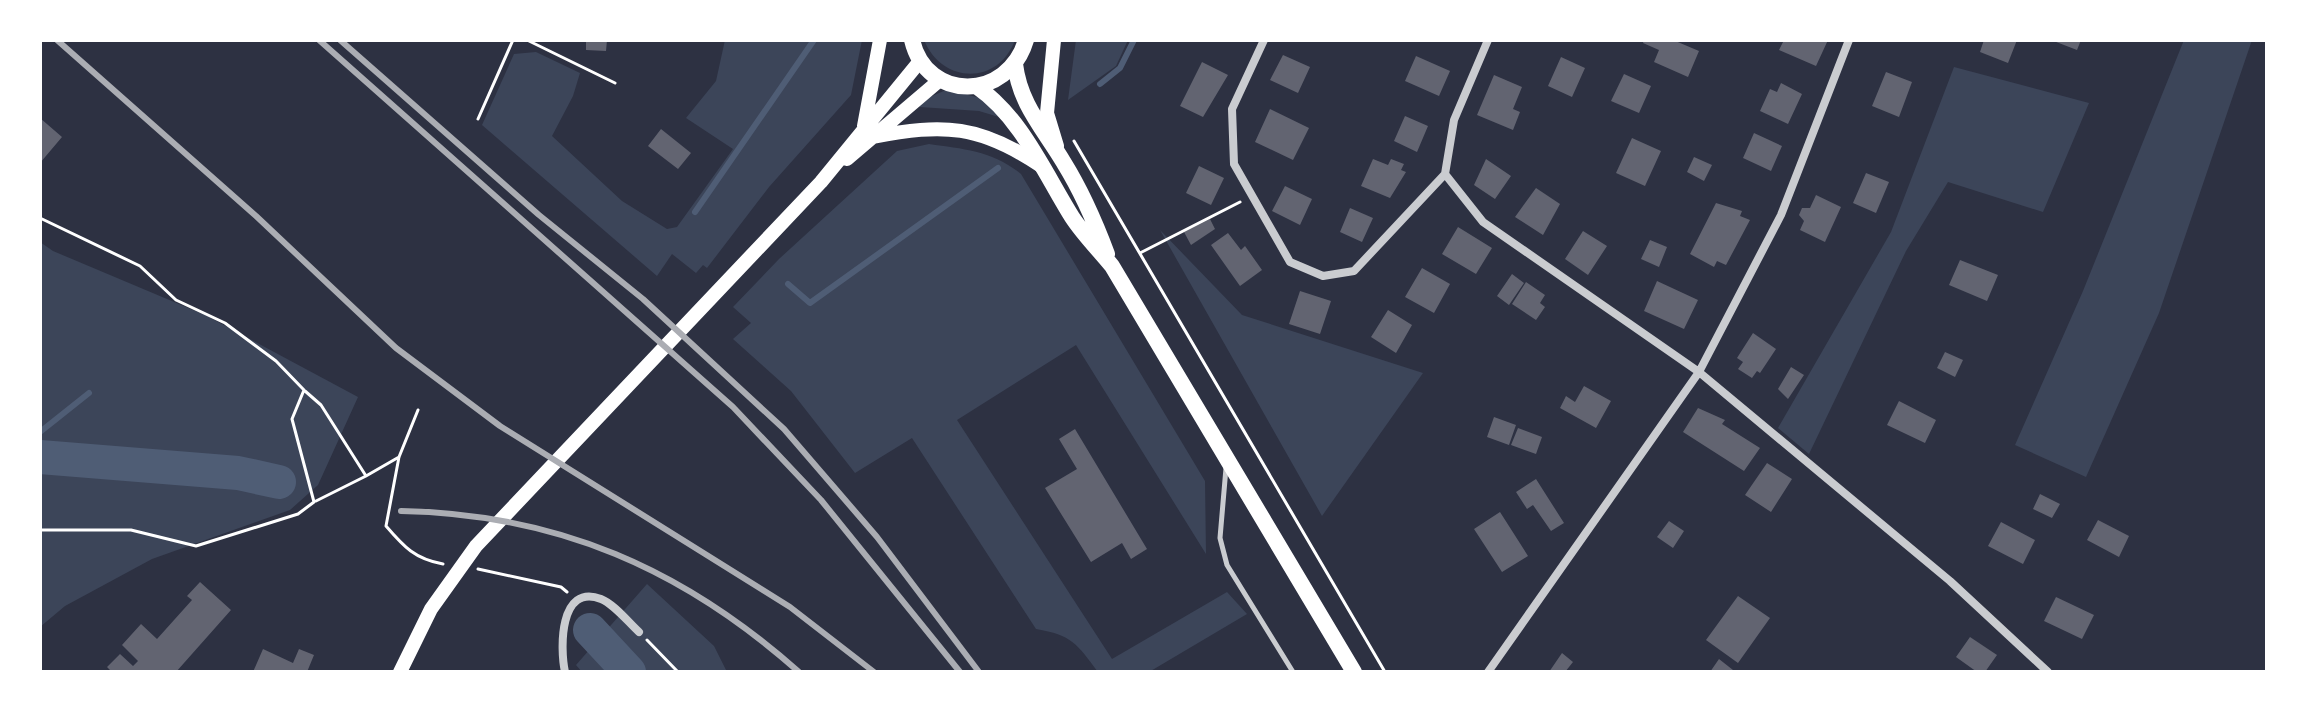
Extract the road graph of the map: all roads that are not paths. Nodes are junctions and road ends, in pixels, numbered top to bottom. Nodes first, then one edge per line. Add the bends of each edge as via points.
1 (880, 40) edge
2 (912, 40) edge
3 (1026, 40) edge
4 (1054, 40) edge
5 (1264, 40) edge
6 (1488, 40) edge
7 (1849, 40) edge
8 (920, 61) junction
9 (1015, 64) junction
10 (941, 79) junction
11 (976, 86) junction
12 (868, 132) junction
13 (1059, 154) junction
14 (1041, 166) junction
15 (1445, 174) junction
16 (1112, 266) junction
17 (1699, 372) junction
18 (1227, 459) junction
19 (639, 632) road end
20 (400, 672) edge
21 (565, 672) edge
22 (1293, 672) edge
23 (1354, 672) edge
24 (1488, 672) edge
25 (2048, 672) edge

1 - 12 main road
2 - 8 main road
3 - 9 main road
4 - 13 main road via 1047,113
5 - 15 street via 1232,109 1234,164 1290,262 1323,276 1354,271
6 - 15 street via 1454,120
7 - 17 street via 1781,215
8 - 10 main road
8 - 12 main road
9 - 11 main road via 1001,78
9 - 13 main road via 1027,109
10 - 11 main road
10 - 12 main road
11 - 14 main road via 1004,109
12 - 14 main road via 918,128 980,134 1006,143
12 - 20 main road via 493,525 422,625
13 - 16 main road via 1090,209
14 - 16 main road via 1074,220
15 - 17 street via 1483,222
16 - 18 main road
17 - 24 street
17 - 25 street via 1950,581
18 - 22 lane via 1220,538 1227,565
18 - 23 main road
19 - 21 street via 602,599 585,598 570,609 561,628

